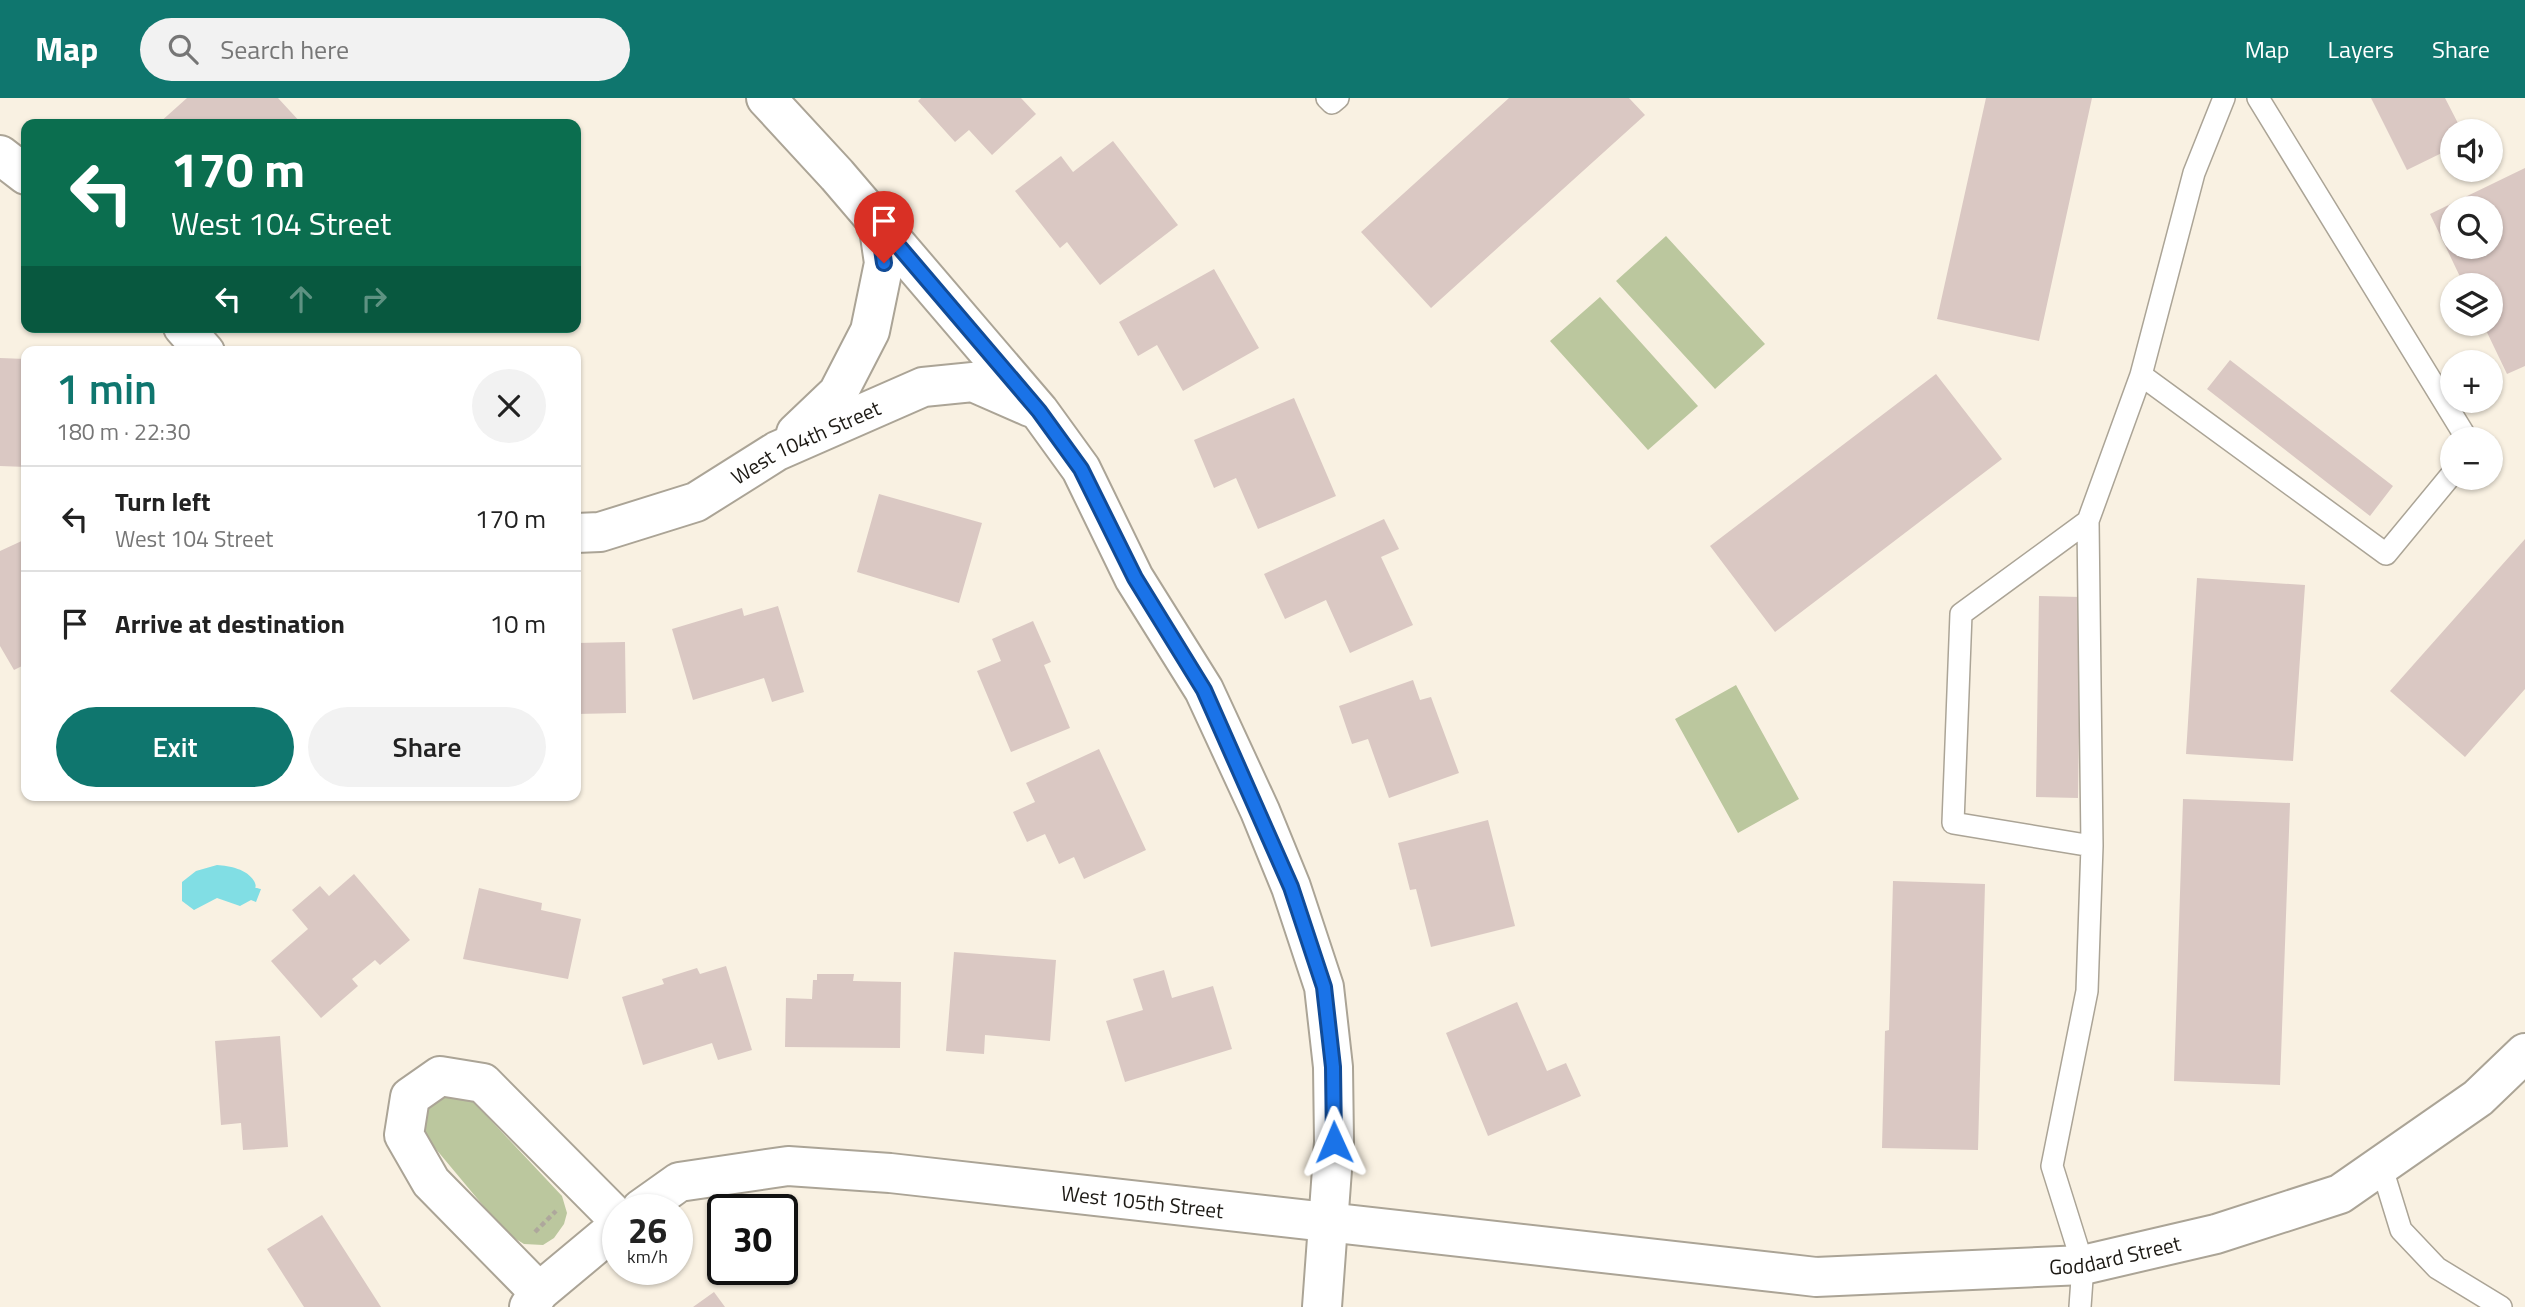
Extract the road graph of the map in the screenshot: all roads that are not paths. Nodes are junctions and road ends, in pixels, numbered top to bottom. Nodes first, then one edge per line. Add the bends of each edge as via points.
1 (766, 98) edge
2 (1327, 98) edge
3 (1338, 98) edge
4 (2224, 98) edge
5 (2258, 98) edge
6 (0, 155) edge
7 (21, 171) edge
8 (878, 222) junction
9 (2141, 375) junction
10 (1039, 411) junction
11 (2460, 427) edge
12 (777, 451) junction
13 (2440, 489) edge
14 (2088, 522) junction
15 (581, 533) edge
16 (2092, 846) junction
17 (2525, 1053) edge
18 (2381, 1165) junction
19 (662, 1194) edge
20 (602, 1203) edge
21 (1328, 1224) junction
22 (602, 1240) edge
23 (1651, 1259) joint
24 (2083, 1265) junction
25 (534, 1300) edge
26 (1322, 1307) edge
27 (2080, 1307) edge
28 (2501, 1307) edge

1 - 8 street
2 - 3 lane via 1332,103
4 - 9 lane via 2194,173
5 - 11 lane
6 - 7 street
8 - 10 street
8 - 12 street via 884,263 870,331 838,393
9 - 13 lane via 2386,554
9 - 14 lane
10 - 12 street, West 104th Street via 973,382 923,387
10 - 21 street via 1081,469 1135,578 1204,690 1291,887 1324,987 1333,1067
12 - 15 street, West 104th Street via 695,502 600,532
14 - 16 lane
14 - 16 lane via 1961,614 1953,823
16 - 24 lane via 2087,991 2052,1166
17 - 18 street, Goddard Street via 2478,1098
18 - 24 street, Goddard Street via 2340,1194 2216,1234
18 - 28 lane via 2401,1230 2437,1268
19 - 21 street, West 105th Street via 679,1182 788,1166 890,1173
20 - 25 street via 483,1083 440,1076 410,1097 404,1135 431,1182
21 - 23 street, West 105th Street
21 - 26 street
22 - 25 street
23 - 24 street, Goddard Street via 1815,1277
24 - 27 lane

